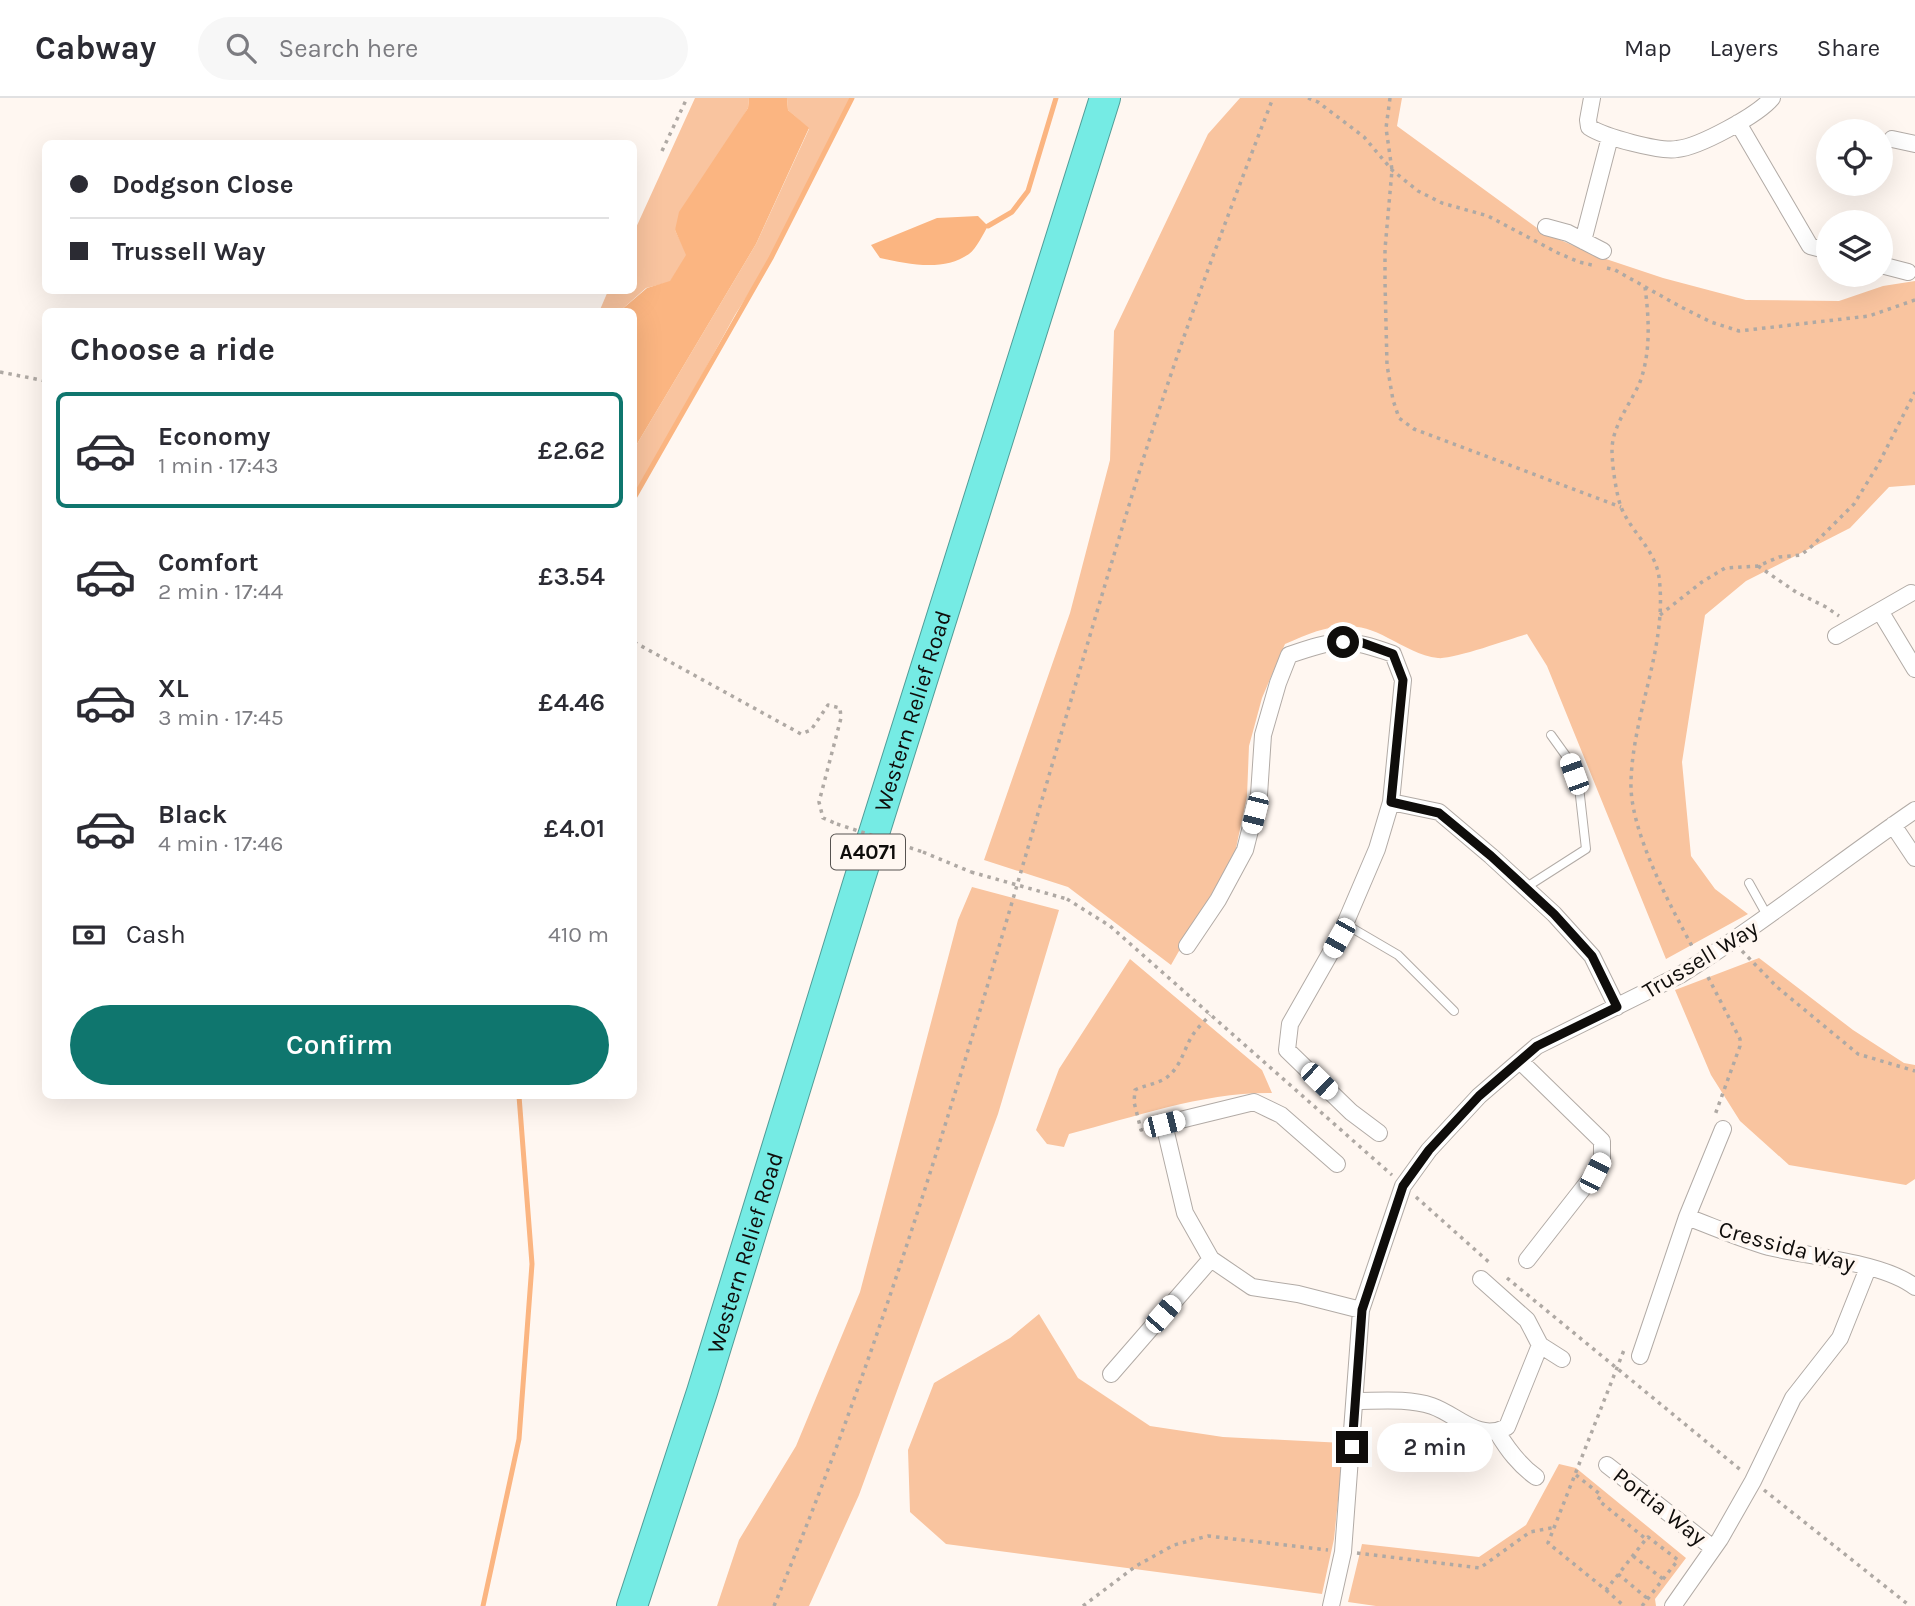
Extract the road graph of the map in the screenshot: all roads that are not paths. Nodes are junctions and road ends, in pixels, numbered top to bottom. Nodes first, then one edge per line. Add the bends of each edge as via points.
1 (1105, 98) edge
2 (1592, 98) edge
3 (1772, 98) edge
4 (1738, 123) junction
5 (1610, 137) junction
6 (1893, 139) edge
7 (1915, 144) edge
8 (1546, 227) dead end
9 (1583, 240) junction
10 (1816, 248) edge
11 (1603, 251) dead end
12 (1893, 268) edge
13 (1908, 272) dead end
14 (1911, 593) dead end
15 (1880, 611) junction
16 (1842, 633) road end
17 (1915, 669) edge
18 (1551, 735) dead end
19 (1391, 802) junction
20 (1915, 810) edge
21 (1893, 825) junction
22 (1915, 858) edge
23 (1749, 883) dead end
24 (1525, 888) junction
25 (1769, 917) junction
26 (1345, 924) junction
27 (1186, 946) dead end
28 (1617, 1007) junction
29 (1454, 1011) dead end
30 (1520, 1061) junction
31 (1718, 1123) road end
32 (1379, 1133) dead end
33 (1337, 1164) dead end
34 (1686, 1217) junction
35 (1211, 1259) junction
36 (1527, 1259) dead end
37 (1868, 1268) junction
38 (1481, 1279) dead end
39 (1915, 1287) edge
40 (1362, 1310) junction
41 (1540, 1345) junction
42 (1640, 1356) dead end
43 (1562, 1359) dead end
44 (1111, 1374) dead end
45 (1355, 1401) junction
46 (1497, 1432) junction
47 (1607, 1465) dead end
48 (1536, 1478) dead end
49 (1713, 1548) junction
50 (632, 1606) edge
51 (1331, 1606) edge
52 (1673, 1606) edge

1 - 50 highway, Western Relief Road / A4071
2 - 5 street via 1589,127
3 - 4 street
4 - 5 street via 1675,150
4 - 10 street via 1810,246
5 - 9 street
6 - 7 street
8 - 9 street
9 - 11 street
12 - 13 street
14 - 15 street
15 - 16 street
15 - 17 street
18 - 24 lane via 1569,761 1579,787 1586,849
19 - 24 street via 1439,813
19 - 26 street
19 - 27 street via 1403,680 1393,654 1360,642 1327,642 1289,654 1263,735 1259,795 1245,850
20 - 21 street, Trussell Way
21 - 22 street
21 - 25 street, Trussell Way
23 - 25 lane
24 - 28 street via 1592,956
25 - 28 street, Trussell Way via 1700,963
26 - 29 lane via 1398,955
26 - 32 street via 1290,1024 1287,1050
28 - 30 street, Trussell Way via 1537,1046
30 - 36 street via 1602,1141 1602,1158 1595,1173
30 - 40 street, Trussell Way via 1479,1096 1403,1186
31 - 34 street
33 - 35 street via 1281,1115 1254,1102 1164,1124 1185,1213
34 - 37 street, Cressida Way via 1766,1246
34 - 42 street
35 - 40 street via 1252,1287
35 - 44 street
37 - 39 street, Cressida Way
37 - 49 street via 1840,1338 1793,1398 1753,1481
38 - 41 street via 1527,1320
40 - 45 street, Trussell Way
41 - 43 street
41 - 46 street via 1507,1427
45 - 46 street via 1432,1406 1478,1430
45 - 51 street, Trussell Way via 1343,1552
46 - 48 street
47 - 49 street, Portia Way
49 - 52 street

